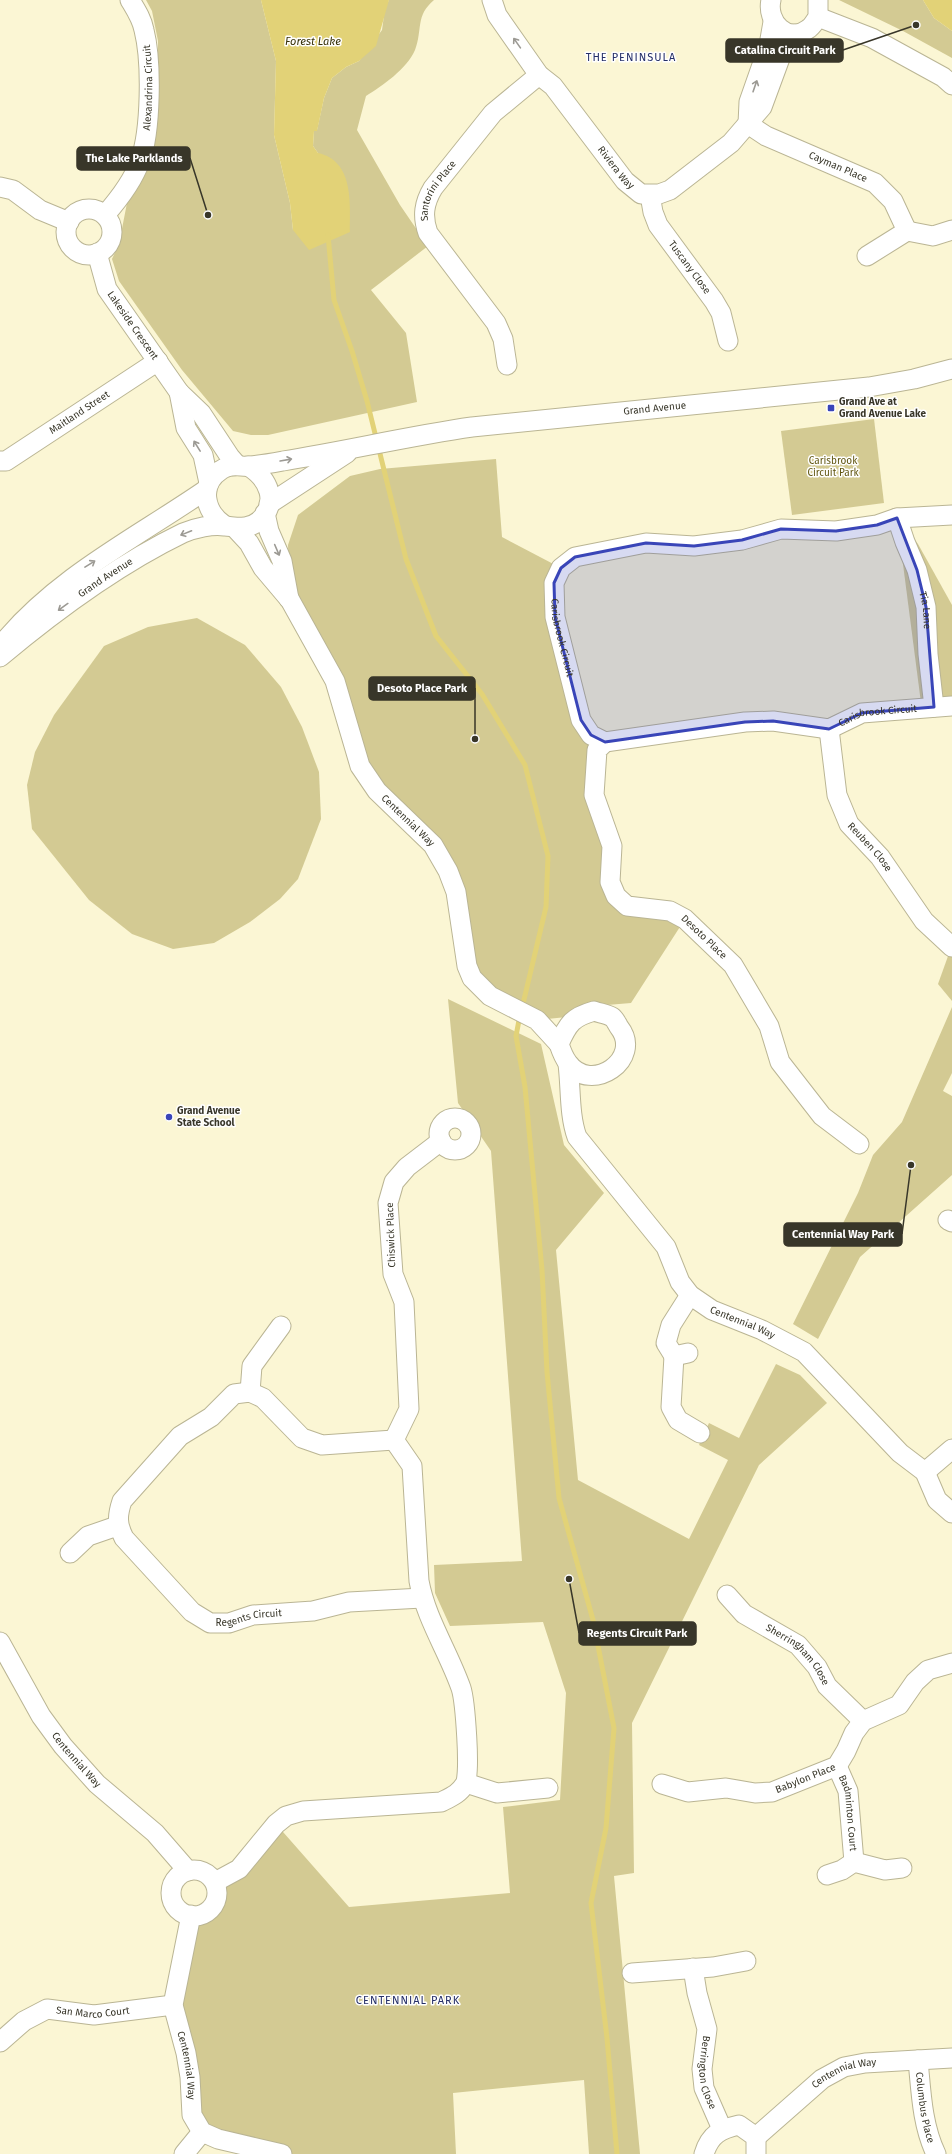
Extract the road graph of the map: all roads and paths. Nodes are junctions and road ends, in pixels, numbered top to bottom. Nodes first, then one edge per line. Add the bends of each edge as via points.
1 (130, 0) edge
2 (492, 0) edge
3 (771, 0) edge
4 (818, 9) edge
5 (773, 22) junction
6 (794, 34) junction
7 (539, 76) junction
8 (952, 85) edge
9 (748, 124) junction
10 (0, 187) edge
11 (650, 195) junction
12 (105, 215) junction
13 (68, 222) junction
14 (952, 230) edge
15 (907, 231) junction
16 (97, 254) junction
17 (867, 256) dead end
18 (728, 341) dead end
19 (158, 361) junction
20 (508, 365) dead end
21 (952, 369) edge
22 (179, 392) junction
23 (356, 447) junction
24 (0, 461) edge
25 (242, 466) junction
26 (208, 486) junction
27 (267, 508) junction
28 (952, 515) edge
29 (897, 518) junction
30 (230, 527) junction
31 (290, 600) junction
32 (0, 647) edge
33 (0, 657) edge
34 (943, 707) edge
35 (829, 729) junction
36 (604, 742) junction
37 (952, 947) edge
38 (577, 1016) junction
39 (532, 1018) junction
40 (559, 1044) junction
41 (568, 1064) junction
42 (603, 1075) junction
43 (572, 1104) junction
44 (441, 1141) dead end
45 (859, 1144) dead end
46 (690, 1295) junction
47 (281, 1326) dead end
48 (250, 1392) junction
49 (700, 1433) dead end
50 (394, 1440) junction
51 (952, 1449) edge
52 (925, 1472) junction
53 (952, 1513) edge
54 (118, 1526) junction
55 (70, 1553) dead end
56 (727, 1595) dead end
57 (422, 1598) junction
58 (0, 1642) edge
59 (952, 1663) edge
60 (7, 1664) edge
61 (863, 1721) junction
62 (837, 1766) junction
63 (466, 1783) junction
64 (662, 1784) dead end
65 (548, 1788) dead end
66 (854, 1862) junction
67 (902, 1868) dead end
68 (188, 1871) junction
69 (827, 1875) dead end
70 (215, 1882) junction
71 (191, 1916) junction
72 (746, 1961) dead end
73 (693, 1968) junction
74 (632, 1972) dead end
75 (173, 2005) junction
76 (0, 2042) edge
77 (952, 2058) edge
78 (918, 2060) junction
79 (722, 2129) junction
80 (202, 2132) junction
81 (756, 2146) edge
82 (184, 2154) edge
83 (282, 2154) edge
84 (704, 2154) edge
85 (936, 2154) edge

1 - 12 street, Alexandrina Circuit via 139,14 147,47 149,116 140,160 130,181
7 -> 2 street, Riviera Way via 497,15
3 - 5 street via 769,9
4 - 6 street via 808,30
4 - 8 street via 943,77
5 - 6 street via 782,31
9 -> 5 street via 749,102 769,45
6 - 9 street via 783,50 762,107
7 - 11 street, Riviera Way via 553,86 625,181 641,194
7 - 20 street, Santorini Place via 493,113 434,188 427,198 424,209 428,233 496,323 503,339
9 - 11 street via 731,143 670,190
9 - 15 street, Cayman Place via 766,136 875,183 893,201
10 - 13 street via 13,190 40,210
11 - 18 street, Tuscany Close via 658,225 714,301 721,313
12 - 13 street via 99,211 85,209
12 - 16 street via 110,221 112,236 104,250
13 - 16 street via 67,238 75,250 82,254
14 - 15 street via 933,236
15 - 17 street
16 - 19 street, Lakeside Crescent via 108,289
19 - 22 street, Lakeside Crescent
19 - 24 street, Maitland Street via 6,461
21 - 23 street, Grand Avenue via 914,379 869,386 472,427 408,436
22 - 25 street, Lakeside Crescent via 201,413 230,457
26 -> 22 street, Lakeside Crescent via 202,455 186,428
25 -> 23 street, Grand Avenue
23 - 27 street, Grand Avenue via 310,475
25 - 26 street, Grand Avenue via 221,470
25 - 27 street via 258,472 266,481 270,492
26 - 30 street via 206,500 209,510 215,519
32 -> 26 street, Grand Avenue via 23,619 79,571
27 - 30 street, Grand Avenue via 253,525
27 -> 31 street, Centennial Way via 269,531 282,561
28 - 29 street, Carisbrook Circuit
29 - 34 street, Tia Lane via 917,570 926,607 928,654
29 - 36 street, Carisbrook Circuit via 877,525 836,531 781,529 742,540 694,546 646,543 575,557 561,568 554,583 555,617 581,720 591,735
30 - 31 street, Centennial Way via 249,544 263,568
30 -> 33 street, Grand Avenue via 203,527 185,532 138,558 80,594
31 - 39 street, Centennial Way via 335,681 360,766 377,790 433,845 448,871 456,892 467,966 472,978 490,996
34 - 35 street, Carisbrook Circuit via 862,713
35 - 36 street, Carisbrook Circuit via 773,721 745,722
35 - 37 street, Reuben Close via 837,795 849,824 880,857 924,921
36 - 45 street, Desoto Place via 597,750 594,795 612,846 610,882 616,896 627,906 670,911 685,919 733,965 769,1026 780,1062 822,1116
38 - 39 street
38 - 40 street via 565,1029
38 - 42 street via 594,1012 612,1017 624,1033 625,1052 618,1065
39 - 40 street, Centennial Way
40 - 41 street, Centennial Way
41 - 42 street via 583,1075
41 - 43 street, Centennial Way
42 - 43 street
43 - 46 street, Centennial Way via 572,1122 577,1138 666,1247 680,1282
44 - 50 street, Chiswick Place via 407,1167 394,1182 388,1203 393,1274 404,1302 409,1409
46 - 49 street via 671,1325 666,1343 681,1355 671,1406 678,1420
46 - 52 street, Centennial Way via 712,1310 762,1330 804,1352 900,1453
47 - 48 street via 252,1366
48 - 50 street via 263,1398 302,1438 322,1445
48 - 54 street via 234,1394 211,1417 180,1436 122,1501 118,1513
50 - 57 street via 412,1466
51 - 52 street
52 - 53 street, Centennial Way via 937,1500
54 - 55 street via 88,1536
54 - 57 street, Regents Circuit via 124,1538 192,1612 210,1623 229,1623 253,1615 313,1611 349,1602
56 - 61 street, Sherringham Close via 744,1614 798,1645 817,1667 827,1686
57 - 63 street via 461,1689 469,1769
58 - 60 street, Centennial Way
59 - 61 street via 928,1670 899,1705
60 - 68 street, Centennial Way via 63,1746 97,1784 155,1833
61 - 62 street, Babylon Place via 854,1732
62 - 64 street, Babylon Place via 772,1792 755,1793 726,1788 688,1792
62 - 66 street, Badminton Court via 848,1791
63 - 65 street via 496,1794
63 - 70 street via 456,1795 441,1802 303,1811 286,1816 276,1824 239,1869
66 - 67 street, Badminton Court via 885,1870
66 - 69 street, Badminton Court via 842,1870
68 - 70 street via 204,1872
68 - 71 street via 176,1880 172,1894 177,1908
70 - 71 street via 217,1896 211,1909
71 - 75 street, Centennial Way
72 - 73 street
73 - 74 street
73 - 79 street, Berrington Close via 707,2029 702,2069 704,2088
75 - 76 street, San Marco Court via 94,2015 47,2010 24,2021
75 - 80 street, Centennial Way via 186,2053 192,2115
77 - 78 street, Centennial Way
78 - 81 street, Centennial Way via 865,2063 844,2067 822,2079
78 - 85 street, Columbus Place via 924,2115
79 - 81 street, Centennial Way via 739,2125
79 - 84 street via 713,2137
80 - 82 street
80 - 83 street via 218,2139

